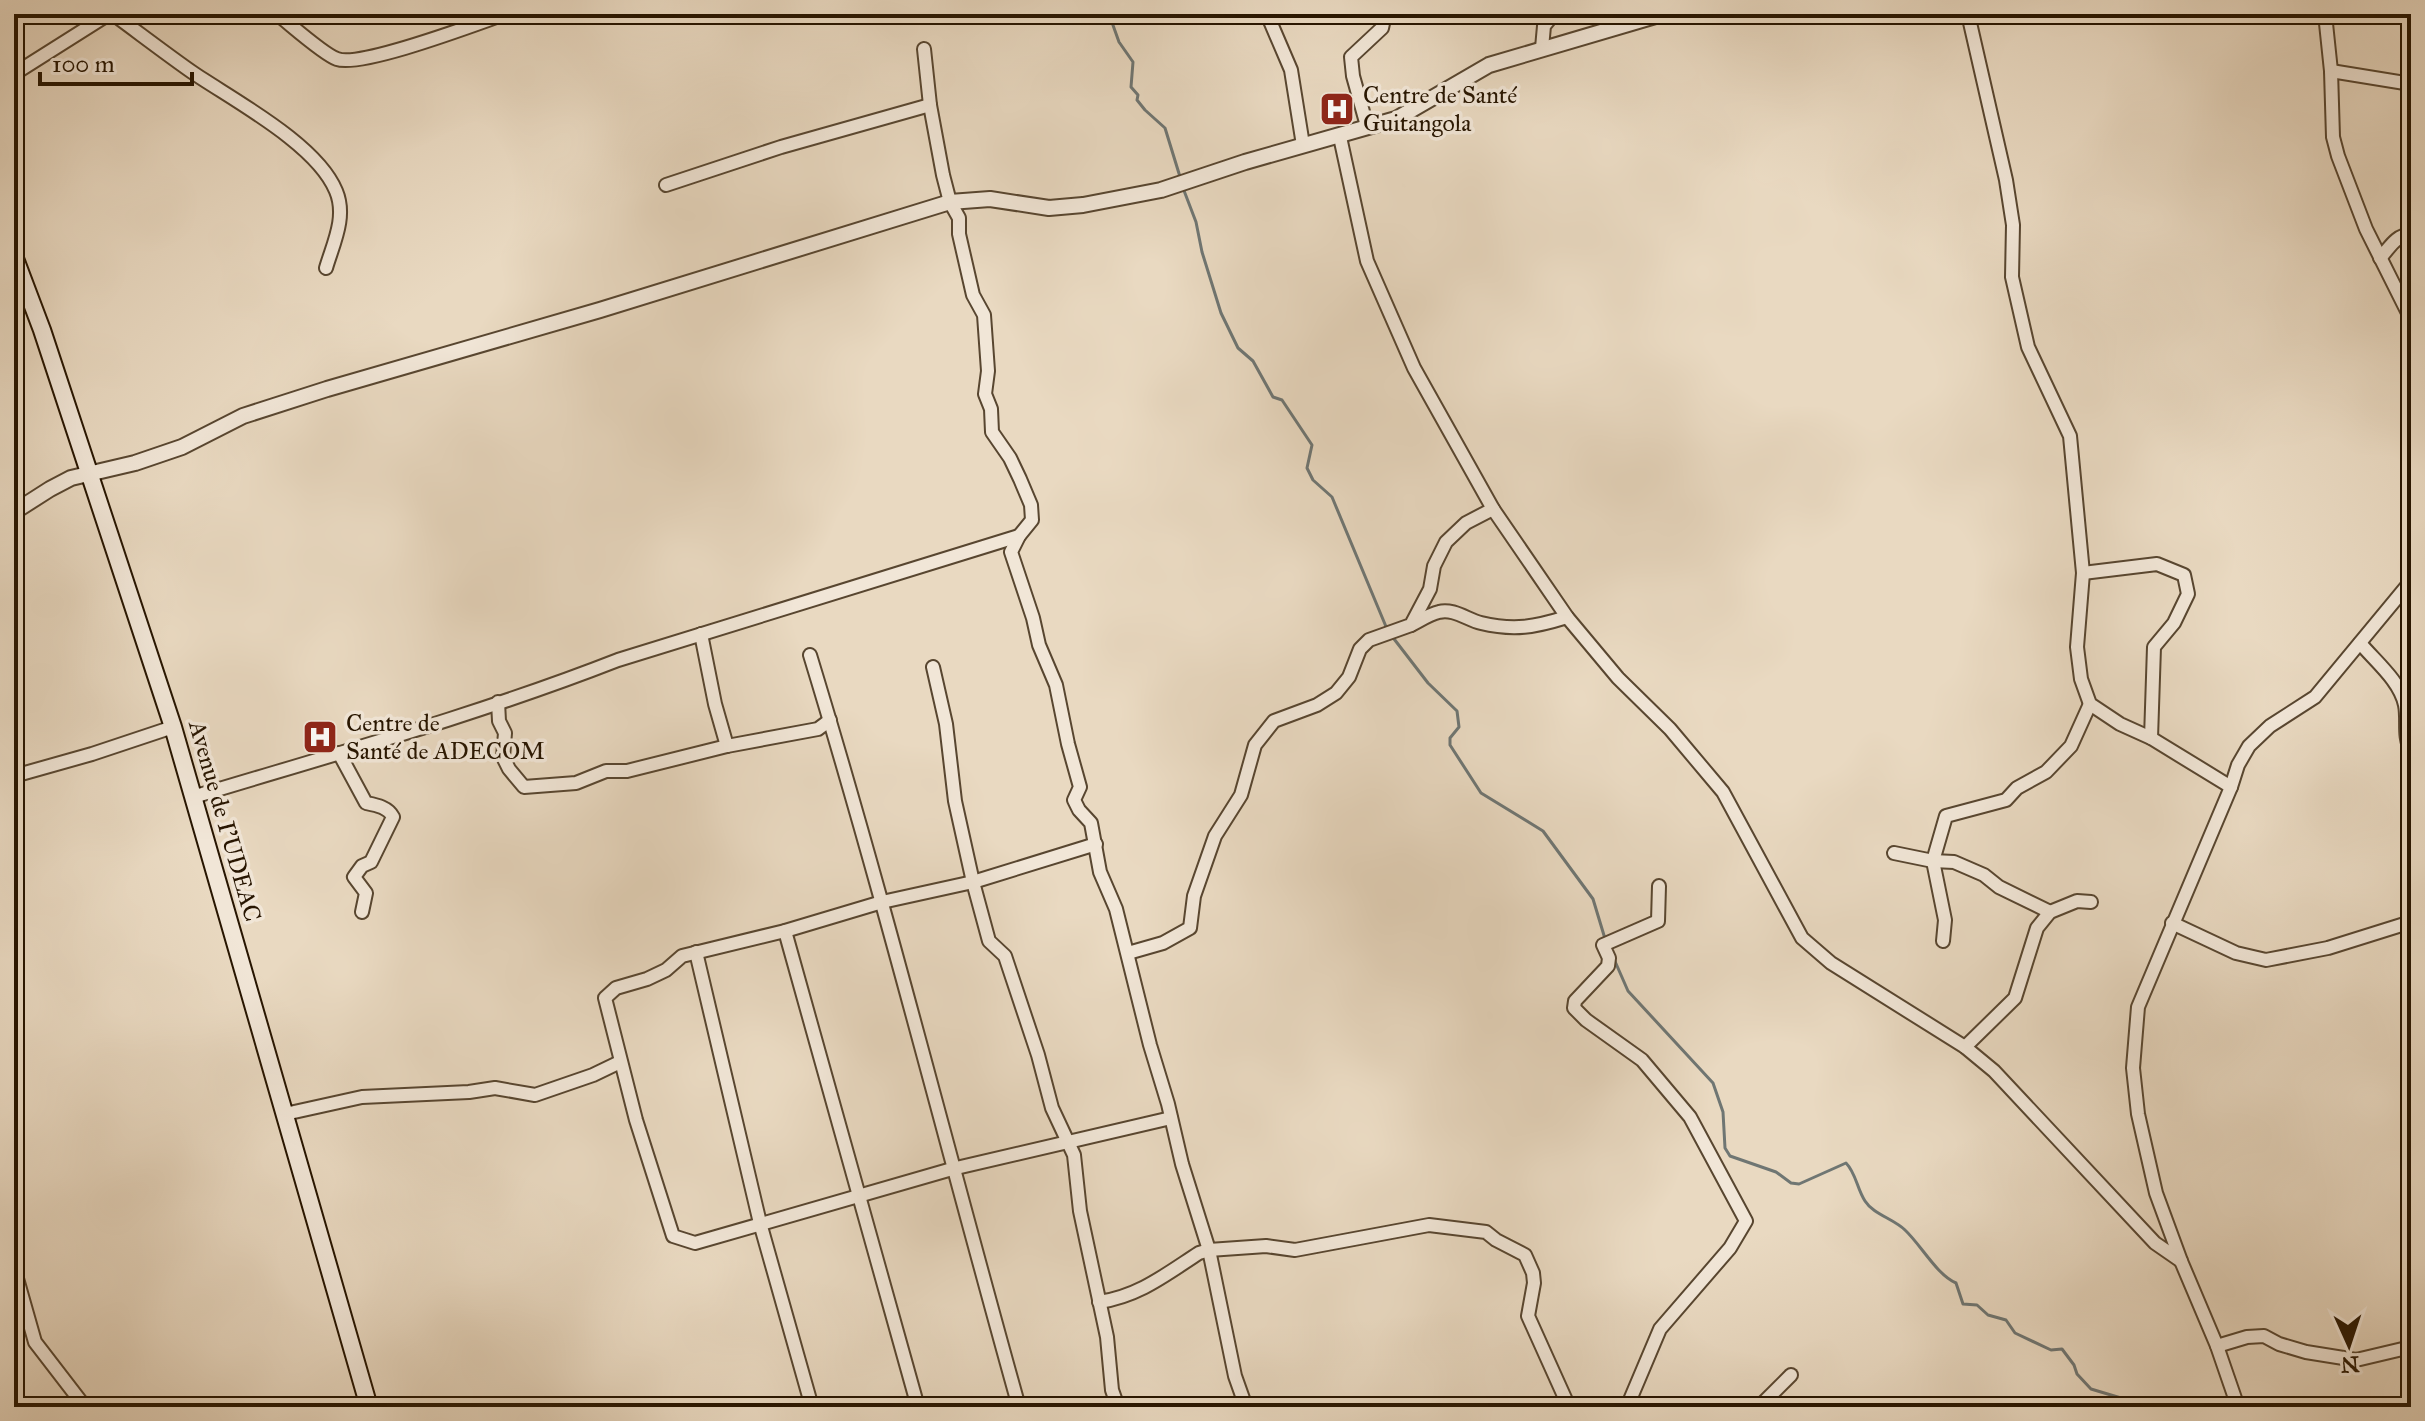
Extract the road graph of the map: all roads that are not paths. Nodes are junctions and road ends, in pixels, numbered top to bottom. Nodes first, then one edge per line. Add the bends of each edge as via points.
1 (111, 14) edge
2 (277, 14) edge
3 (505, 14) edge
4 (1267, 14) edge
5 (1385, 14) edge
6 (1554, 14) edge
7 (1662, 14) edge
8 (1968, 14) edge
9 (2325, 14) edge
10 (1640, 17) edge
11 (1542, 48) junction
12 (924, 49) dead end
13 (2331, 71) junction
14 (14, 74) edge
15 (2411, 84) edge
16 (930, 105) junction
17 (1367, 126) junction
18 (1340, 137) junction
19 (1303, 145) junction
20 (666, 185) dead end
21 (950, 202) junction
22 (2411, 234) edge
23 (14, 256) edge
24 (2380, 258) junction
25 (326, 268) dead end
26 (2411, 319) edge
27 (90, 473) junction
28 (1493, 509) junction
29 (14, 512) edge
30 (1019, 536) junction
31 (2083, 573) junction
32 (2411, 581) edge
33 (1567, 617) junction
34 (1411, 625) junction
35 (701, 634) junction
36 (2360, 643) junction
37 (810, 655) dead end
38 (933, 667) dead end
39 (498, 702) junction
40 (2090, 704) junction
41 (830, 720) junction
42 (173, 727) junction
43 (2151, 738) junction
44 (727, 746) junction
45 (2411, 750) edge
46 (339, 753) junction
47 (14, 776) edge
48 (2231, 787) junction
49 (193, 797) junction
50 (1096, 844) junction
51 (1894, 853) dead end
52 (1933, 861) junction
53 (973, 882) junction
54 (1659, 886) dead end
55 (882, 902) junction
56 (2091, 902) dead end
57 (362, 912) dead end
58 (2050, 912) junction
59 (2411, 922) edge
60 (2172, 923) junction
61 (785, 931) junction
62 (1943, 941) dead end
63 (696, 952) junction
64 (1128, 953) junction
65 (1965, 1047) junction
66 (620, 1062) junction
67 (285, 1114) junction
68 (1171, 1118) junction
69 (1067, 1142) junction
70 (952, 1169) junction
71 (858, 1197) junction
72 (760, 1223) junction
73 (1209, 1250) junction
74 (2181, 1261) junction
75 (14, 1268) edge
76 (1099, 1302) junction
77 (2217, 1346) junction
78 (2411, 1347) edge
79 (1791, 1375) dead end
80 (85, 1407) edge
81 (369, 1407) edge
82 (812, 1407) edge
83 (918, 1407) edge
84 (1019, 1407) edge
85 (1118, 1407) edge
86 (1246, 1407) edge
87 (1569, 1407) edge
88 (1627, 1407) edge
89 (1759, 1407) edge
90 (2238, 1407) edge

1 - 14 street
1 - 25 street via 257,114 320,167 337,192 340,207
2 - 3 street via 337,59 353,60
4 - 19 street via 1291,70
5 - 17 street via 1382,28 1351,57
6 - 11 street via 1544,26
7 - 10 street
8 - 31 street via 2006,180 2013,225 2012,277 2028,347 2070,436
9 - 13 street
10 - 11 street
11 - 17 street via 1489,65 1396,119
12 - 16 street
13 - 15 street
13 - 24 street via 2333,137
16 - 20 street
16 - 21 street
17 - 18 street
18 - 19 street
18 - 28 street via 1367,261 1414,368
19 - 21 street via 1161,190 1083,205
21 - 27 street via 327,389 243,416 182,447
21 - 30 street via 959,218 973,295 984,315 985,394 992,432 1031,505 1032,520
22 - 24 street via 2392,242
23 - 27 main road, Avenue de I'UDEAC
24 - 26 street
27 - 29 street via 71,478
27 - 42 main road, Avenue de I'UDEAC
28 - 33 street
28 - 34 street via 1466,523 1446,542
30 - 35 street
30 - 50 street via 1011,552 1056,685 1080,787 1074,800 1091,823
31 - 40 street via 2077,647
31 - 43 street via 2157,564 2184,575 2188,594 2154,647
32 - 36 street
33 - 34 street via 1536,627 1508,627 1441,611
33 - 65 street via 1723,792 1802,938 1831,963
34 - 64 street via 1369,640 1336,693 1274,721 1255,745 1241,795 1215,836 1194,896 1190,928
35 - 39 street
35 - 44 street
36 - 45 street via 2401,690
36 - 48 street via 2315,697 2249,746
37 - 41 street
38 - 53 street
39 - 44 street via 505,733 503,757 524,787 576,783 606,771 627,771
39 - 46 street
40 - 43 street
40 - 52 street via 2071,746 2046,772 2006,800 1946,816
41 - 44 street via 818,729
41 - 55 street
42 - 47 street
42 - 49 main road, Avenue de I'UDEAC
43 - 48 street
46 - 49 street
46 - 57 street via 366,803 379,805 393,817 371,862 354,877 366,893
48 - 60 street
49 - 67 main road, Avenue de I'UDEAC
50 - 53 street
50 - 64 street via 1100,872
51 - 52 street
52 - 58 street via 1954,862 1984,875
52 - 62 street via 1945,920
53 - 55 street
53 - 69 street via 989,941 1005,956
54 - 88 street via 1658,921 1607,944 1608,966 1574,1008 1642,1060 1690,1117 1746,1221 1730,1248 1660,1329
55 - 61 street
55 - 70 street
56 - 58 street via 2077,901
58 - 65 street via 2037,928 2015,998
59 - 60 street via 2328,948 2266,960 2236,953
60 - 74 street via 2138,1007 2133,1068 2156,1193
61 - 63 street
61 - 71 street
63 - 66 street via 647,979 609,992 605,998
63 - 72 street
64 - 68 street
65 - 74 street via 1994,1071 2155,1243
66 - 67 street via 535,1095 495,1088 371,1096
66 - 72 street via 673,1236 695,1243
67 - 81 main road, Avenue de I'UDEAC
68 - 69 street
68 - 73 street
69 - 70 street
69 - 76 street via 1074,1155
70 - 71 street
70 - 84 street
71 - 72 street
71 - 83 street
72 - 82 street
73 - 76 street via 1122,1299
73 - 86 street
73 - 87 street via 1295,1250 1429,1225 1486,1232 1525,1255 1534,1283 1528,1316
74 - 77 street
75 - 80 street via 35,1342
76 - 85 street
77 - 78 street via 2264,1336 2306,1352 2356,1360
77 - 90 street
79 - 89 street

